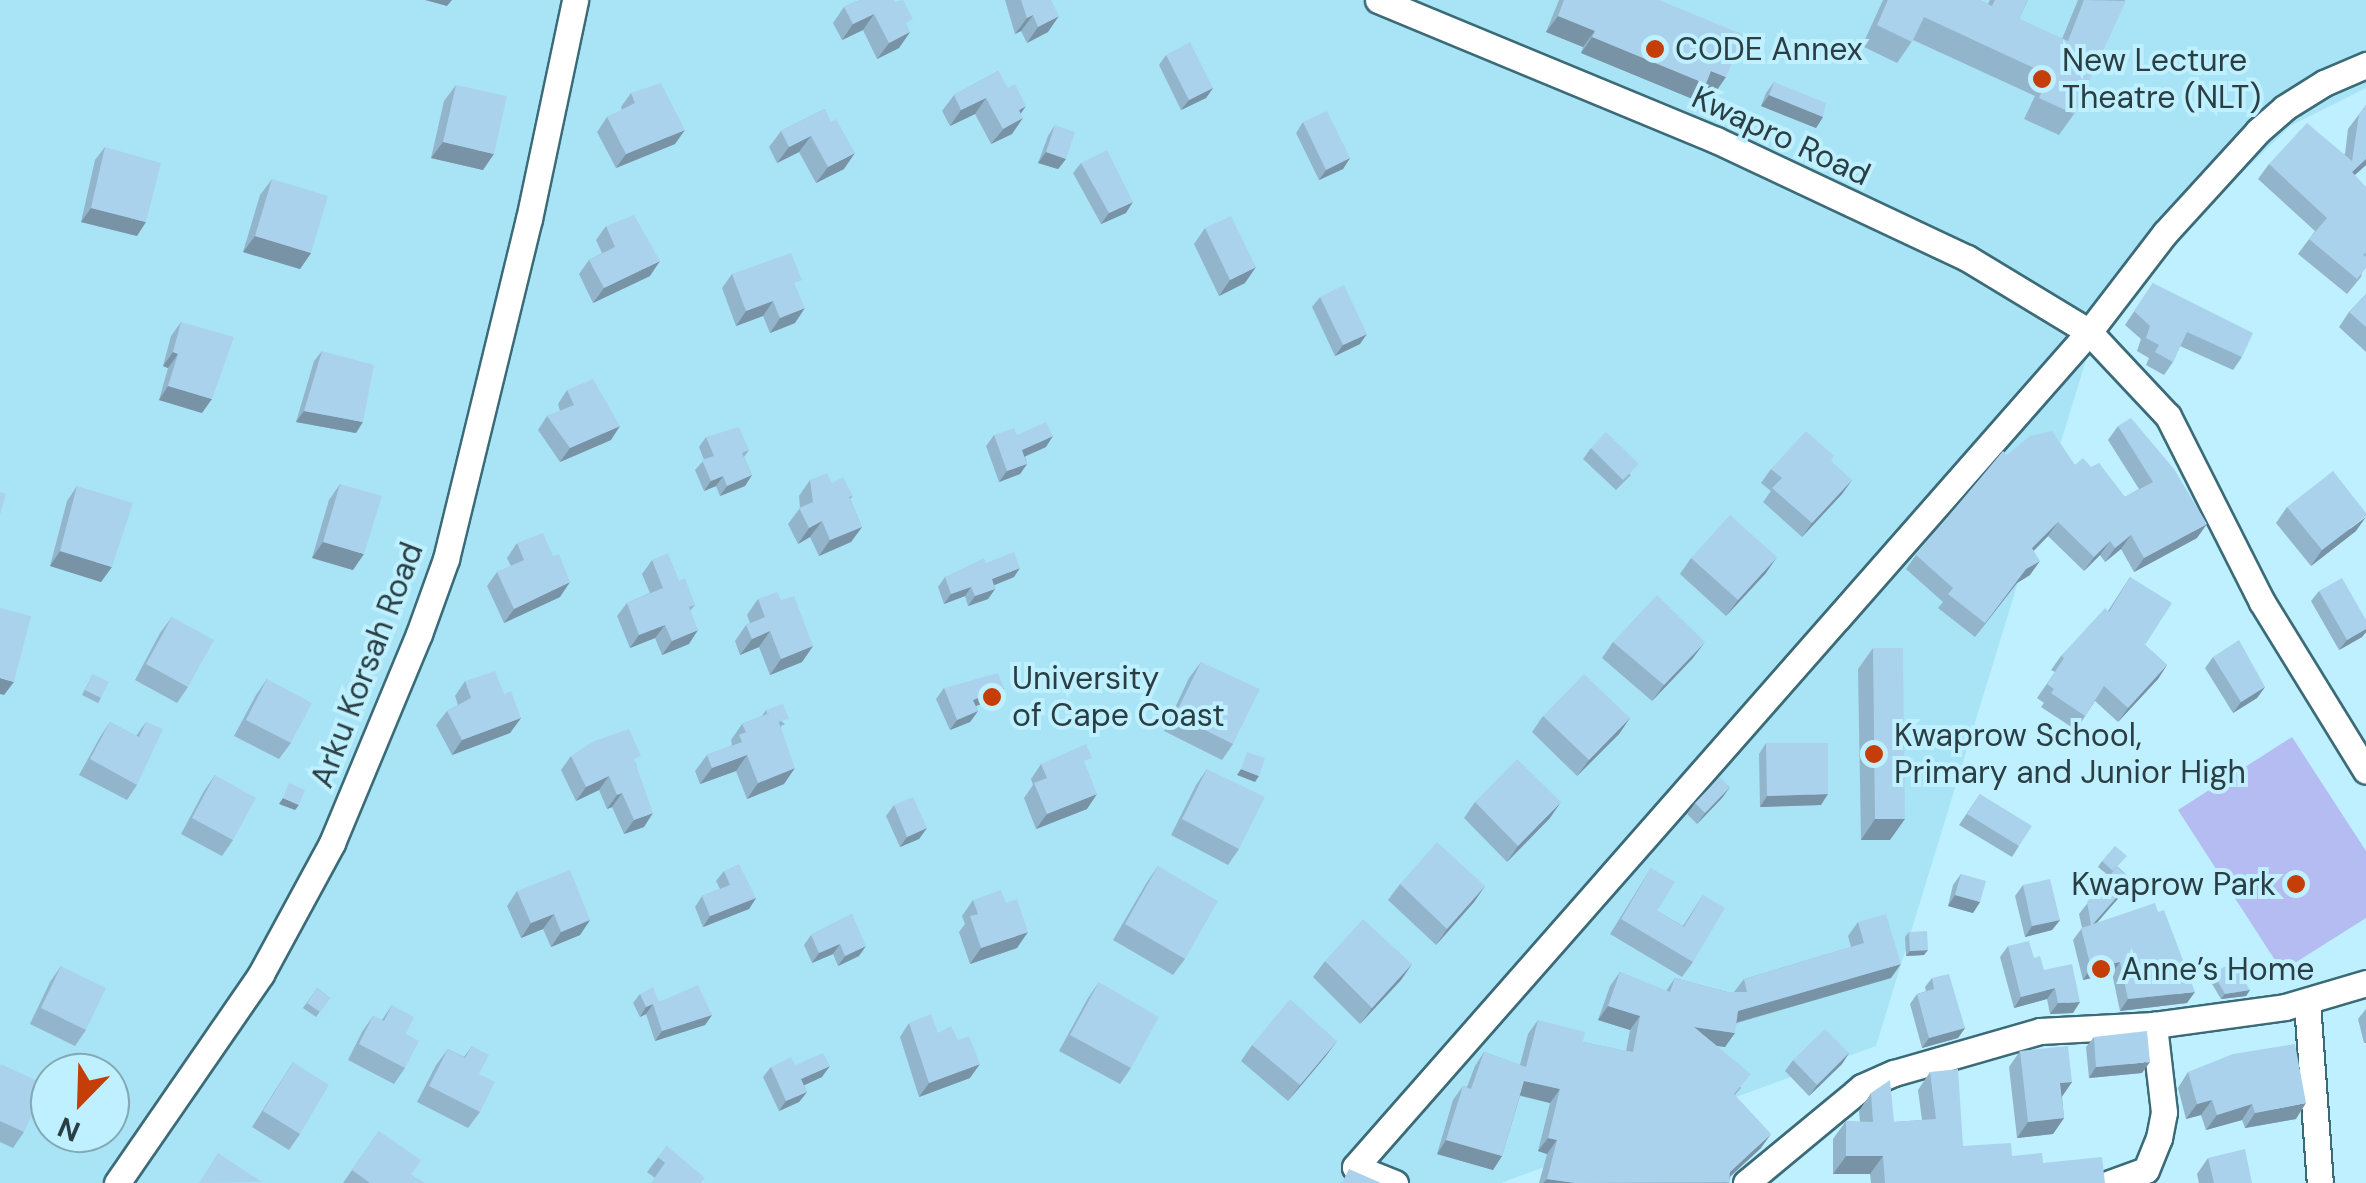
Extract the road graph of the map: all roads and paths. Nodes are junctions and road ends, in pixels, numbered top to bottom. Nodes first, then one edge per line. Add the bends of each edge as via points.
1 (575, 0) edge
2 (1378, 0) edge
3 (2366, 65) edge
4 (2089, 332) junction
5 (2366, 771) edge
6 (2366, 983) edge
7 (2307, 1003) junction
8 (2154, 1025) junction
9 (116, 1183) edge
10 (1395, 1183) edge
11 (1746, 1183) edge
12 (2110, 1183) edge
13 (2320, 1183) edge

1 - 9 street, Arku Korsah Road via 446,559 419,634 332,842 261,974
2 - 4 street, Kwapro Road via 1716,140 1967,258
3 - 4 street via 2297,100 2258,131 2165,233
4 - 5 street, Kwapro Road via 2168,416 2262,602
4 - 10 street via 1355,1167
6 - 7 street
7 - 8 street
7 - 13 street
8 - 11 street via 2040,1031 1894,1073 1862,1086
8 - 12 street via 2164,1112 2159,1138 2146,1170

